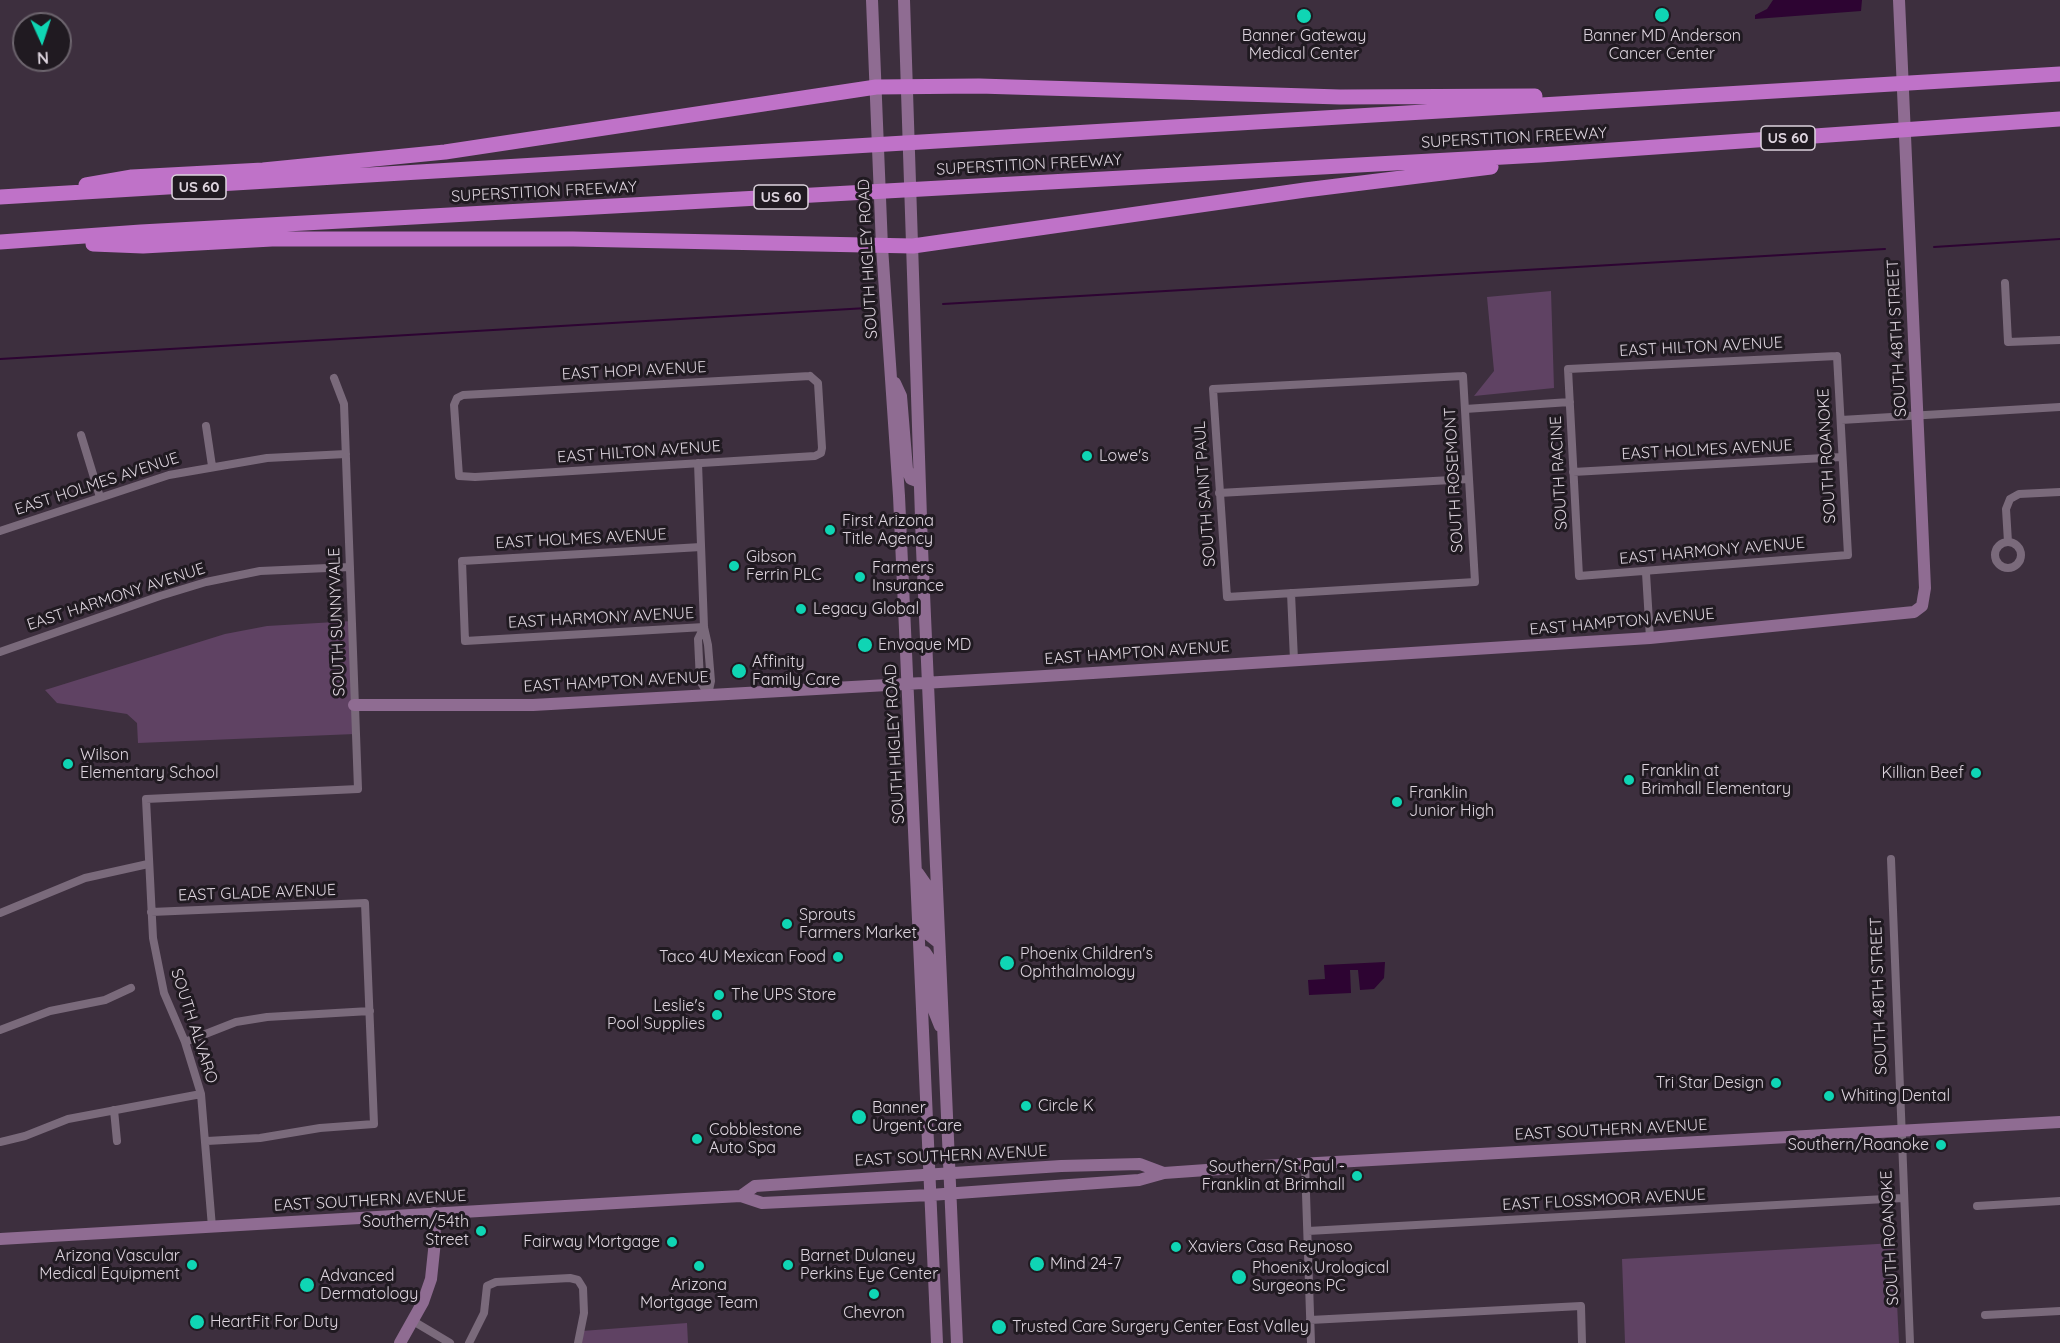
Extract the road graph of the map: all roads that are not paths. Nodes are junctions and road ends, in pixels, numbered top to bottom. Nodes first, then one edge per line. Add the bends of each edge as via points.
1 (872, 0) edge
2 (904, 0) edge
3 (1899, 0) edge
4 (2060, 74) edge
5 (907, 86) junction
6 (876, 87) junction
7 (1702, 96) junction
8 (2060, 120) edge
9 (1540, 155) junction
10 (18, 196) junction
11 (0, 197) edge
12 (21, 241) junction
13 (0, 242) edge
14 (913, 246) junction
15 (882, 247) junction
16 (2005, 283) dead end
17 (2060, 340) edge
18 (1837, 356) joint
19 (1568, 369) joint
20 (891, 374) junction
21 (334, 378) dead end
22 (1213, 389) joint
23 (1569, 402) junction
24 (2060, 407) edge
25 (1465, 409) junction
26 (1918, 417) junction
27 (1841, 420) junction
28 (206, 426) dead end
29 (81, 435) dead end
30 (821, 453) joint
31 (346, 454) junction
32 (1842, 457) junction
33 (698, 463) junction
34 (212, 466) junction
35 (1574, 472) junction
36 (459, 476) joint
37 (1469, 479) junction
38 (919, 482) junction
39 (2060, 492) edge
40 (1219, 493) junction
41 (100, 497) junction
42 (0, 531) edge
43 (2008, 542) dead end
44 (701, 547) junction
45 (1848, 555) joint
46 (350, 567) junction
47 (1646, 573) junction
48 (1579, 576) joint
49 (1291, 593) junction
50 (1920, 609) joint
51 (704, 627) junction
52 (1650, 638) junction
53 (465, 641) joint
54 (0, 651) edge
55 (1294, 660) junction
56 (710, 663) junction
57 (700, 664) junction
58 (927, 682) junction
59 (908, 683) junction
60 (708, 694) junction
61 (354, 705) junction
62 (146, 799) joint
63 (1891, 859) dead end
64 (148, 864) junction
65 (917, 872) junction
66 (151, 912) junction
67 (0, 913) edge
68 (939, 943) junction
69 (920, 952) junction
70 (131, 988) dead end
71 (370, 1011) junction
72 (0, 1030) edge
73 (943, 1033) junction
74 (185, 1042) junction
75 (201, 1094) junction
76 (114, 1110) junction
77 (2060, 1122) edge
78 (1900, 1131) junction
79 (117, 1141) dead end
80 (207, 1141) junction
81 (0, 1142) edge
82 (1305, 1164) junction
83 (950, 1173) junction
84 (1164, 1173) junction
85 (928, 1174) junction
86 (951, 1193) junction
87 (930, 1195) junction
88 (741, 1196) junction
89 (1903, 1198) junction
90 (2060, 1202) edge
91 (1977, 1206) dead end
92 (434, 1213) junction
93 (212, 1227) junction
94 (1308, 1231) junction
95 (0, 1239) edge
96 (2060, 1311) edge
97 (1984, 1316) dead end
98 (1310, 1320) junction
99 (413, 1322) junction
100 (400, 1343) edge
101 (450, 1343) edge
102 (469, 1343) edge
103 (578, 1343) edge
104 (937, 1343) edge
105 (957, 1343) edge
106 (1311, 1343) edge
107 (1582, 1343) edge
108 (1910, 1343) edge

1 - 6 main road, SOUTH HIGLEY ROAD
2 - 5 main road, SOUTH HIGLEY ROAD
3 - 26 main road, SOUTH 48TH STREET
4 - 7 highway, SUPERSTITION FREEWAY / US 60
5 - 6 highway
5 - 7 highway via 1340,97
5 - 14 main road, SOUTH HIGLEY ROAD
6 - 10 highway via 445,152 263,170 132,177
6 - 15 main road, SOUTH HIGLEY ROAD
7 - 10 highway, SUPERSTITION FREEWAY / US 60
8 - 9 highway, SUPERSTITION FREEWAY / US 60
9 - 12 highway, SUPERSTITION FREEWAY / US 60
9 - 14 highway via 1522,163
10 - 11 highway, SUPERSTITION FREEWAY / US 60
12 - 13 highway, SUPERSTITION FREEWAY / US 60
12 - 15 highway via 143,246 272,239 573,239
14 - 15 highway
14 - 38 main road, SOUTH HIGLEY ROAD
15 - 20 main road, SOUTH HIGLEY ROAD
16 - 17 street via 2008,342
18 - 19 street, EAST HILTON AVENUE
18 - 27 street, SOUTH ROANOKE
19 - 23 street, SOUTH RACINE
20 - 38 main road via 901,396 907,469 911,479
20 - 59 main road, SOUTH HIGLEY ROAD
21 - 31 street, SOUTH SUNNYVALE via 344,404
22 - 25 street, SOUTH ROSEMONT via 1463,376
22 - 40 street, SOUTH SAINT PAUL
23 - 25 street
23 - 35 street, SOUTH RACINE
24 - 26 street
25 - 37 street, SOUTH ROSEMONT
26 - 27 street
26 - 50 main road, SOUTH 48TH STREET via 1925,588
27 - 32 street, SOUTH ROANOKE
28 - 34 street
29 - 41 street
30 - 33 street, EAST HILTON AVENUE
30 - 36 street, EAST HOPI AVENUE via 818,383 814,378 475,394 457,398 454,405
31 - 34 street, EAST HOLMES AVENUE via 267,458
31 - 46 street, SOUTH SUNNYVALE
32 - 35 street, EAST HOLMES AVENUE
32 - 45 street, SOUTH ROANOKE
33 - 36 street, EAST HILTON AVENUE
33 - 44 street
34 - 41 street, EAST HOLMES AVENUE
35 - 48 street, SOUTH RACINE
37 - 40 street
37 - 49 street, SOUTH ROSEMONT via 1475,582
38 - 58 main road, SOUTH HIGLEY ROAD
39 - 43 street via 2019,494 2010,499 2006,509
40 - 49 street, SOUTH SAINT PAUL via 1227,597
41 - 42 street, EAST HOLMES AVENUE
44 - 51 street
44 - 53 street, EAST HOLMES AVENUE via 462,561
45 - 47 street, EAST HARMONY AVENUE
46 - 54 street, EAST HARMONY AVENUE via 260,572 206,582
46 - 61 street, SOUTH SUNNYVALE
47 - 48 street, EAST HARMONY AVENUE
47 - 52 street
49 - 55 street
50 - 52 main road, EAST HAMPTON AVENUE via 1901,615
51 - 53 street, EAST HARMONY AVENUE
51 - 56 street
51 - 57 street via 699,639
52 - 55 main road, EAST HAMPTON AVENUE
55 - 58 main road, EAST HAMPTON AVENUE
56 - 57 street
56 - 60 street
57 - 60 street via 700,681
58 - 59 main road, EAST HAMPTON AVENUE
58 - 68 main road, SOUTH HIGLEY ROAD
59 - 60 main road, EAST HAMPTON AVENUE
59 - 65 main road, SOUTH HIGLEY ROAD
60 - 61 main road, EAST HAMPTON AVENUE via 533,705
61 - 62 street, SOUTH SUNNYVALE via 358,789
62 - 64 street, SOUTH ALVARO
63 - 78 street, SOUTH 48TH STREET
64 - 66 street, SOUTH ALVARO
64 - 67 street via 85,878
65 - 68 main road via 927,886 929,936
65 - 69 main road, SOUTH HIGLEY ROAD
66 - 71 street, EAST GLADE AVENUE via 365,903
66 - 74 street, SOUTH ALVARO via 164,993
68 - 73 main road, SOUTH HIGLEY ROAD
69 - 73 main road via 929,958 934,1011
69 - 85 main road, SOUTH HIGLEY ROAD
70 - 72 street via 105,1000 50,1011
71 - 74 street via 236,1022
71 - 80 street via 374,1124
73 - 83 main road, SOUTH HIGLEY ROAD
74 - 75 street, SOUTH ALVARO
75 - 76 street
75 - 80 street, SOUTH ALVARO
76 - 79 street
76 - 81 street via 68,1119
77 - 78 main road, EAST SOUTHERN AVENUE
78 - 82 main road, EAST SOUTHERN AVENUE
78 - 89 street, SOUTH ROANOKE
80 - 93 street, SOUTH ALVARO
82 - 84 main road, EAST SOUTHERN AVENUE
82 - 94 street
83 - 84 main road, EAST SOUTHERN AVENUE via 1140,1164
83 - 85 main road, EAST SOUTHERN AVENUE
83 - 86 main road, SOUTH HIGLEY ROAD
84 - 86 main road, EAST SOUTHERN AVENUE via 1140,1180
85 - 87 main road, SOUTH HIGLEY ROAD
85 - 88 main road, EAST SOUTHERN AVENUE via 755,1186
86 - 87 main road, EAST SOUTHERN AVENUE
86 - 105 main road, SOUTH HIGLEY ROAD
87 - 88 main road, EAST SOUTHERN AVENUE via 762,1203
87 - 104 main road, SOUTH HIGLEY ROAD
88 - 92 main road, EAST SOUTHERN AVENUE
89 - 94 street, EAST FLOSSMOOR AVENUE
89 - 108 street, SOUTH ROANOKE
90 - 91 street
92 - 93 main road, EAST SOUTHERN AVENUE
92 - 99 main road via 431,1279
93 - 95 main road, EAST SOUTHERN AVENUE
94 - 98 street
96 - 97 street
98 - 106 street
98 - 107 street via 1581,1306
99 - 100 main road
99 - 101 street
102 - 103 street via 484,1312 487,1286 496,1282 570,1278 578,1280 583,1288 584,1313

